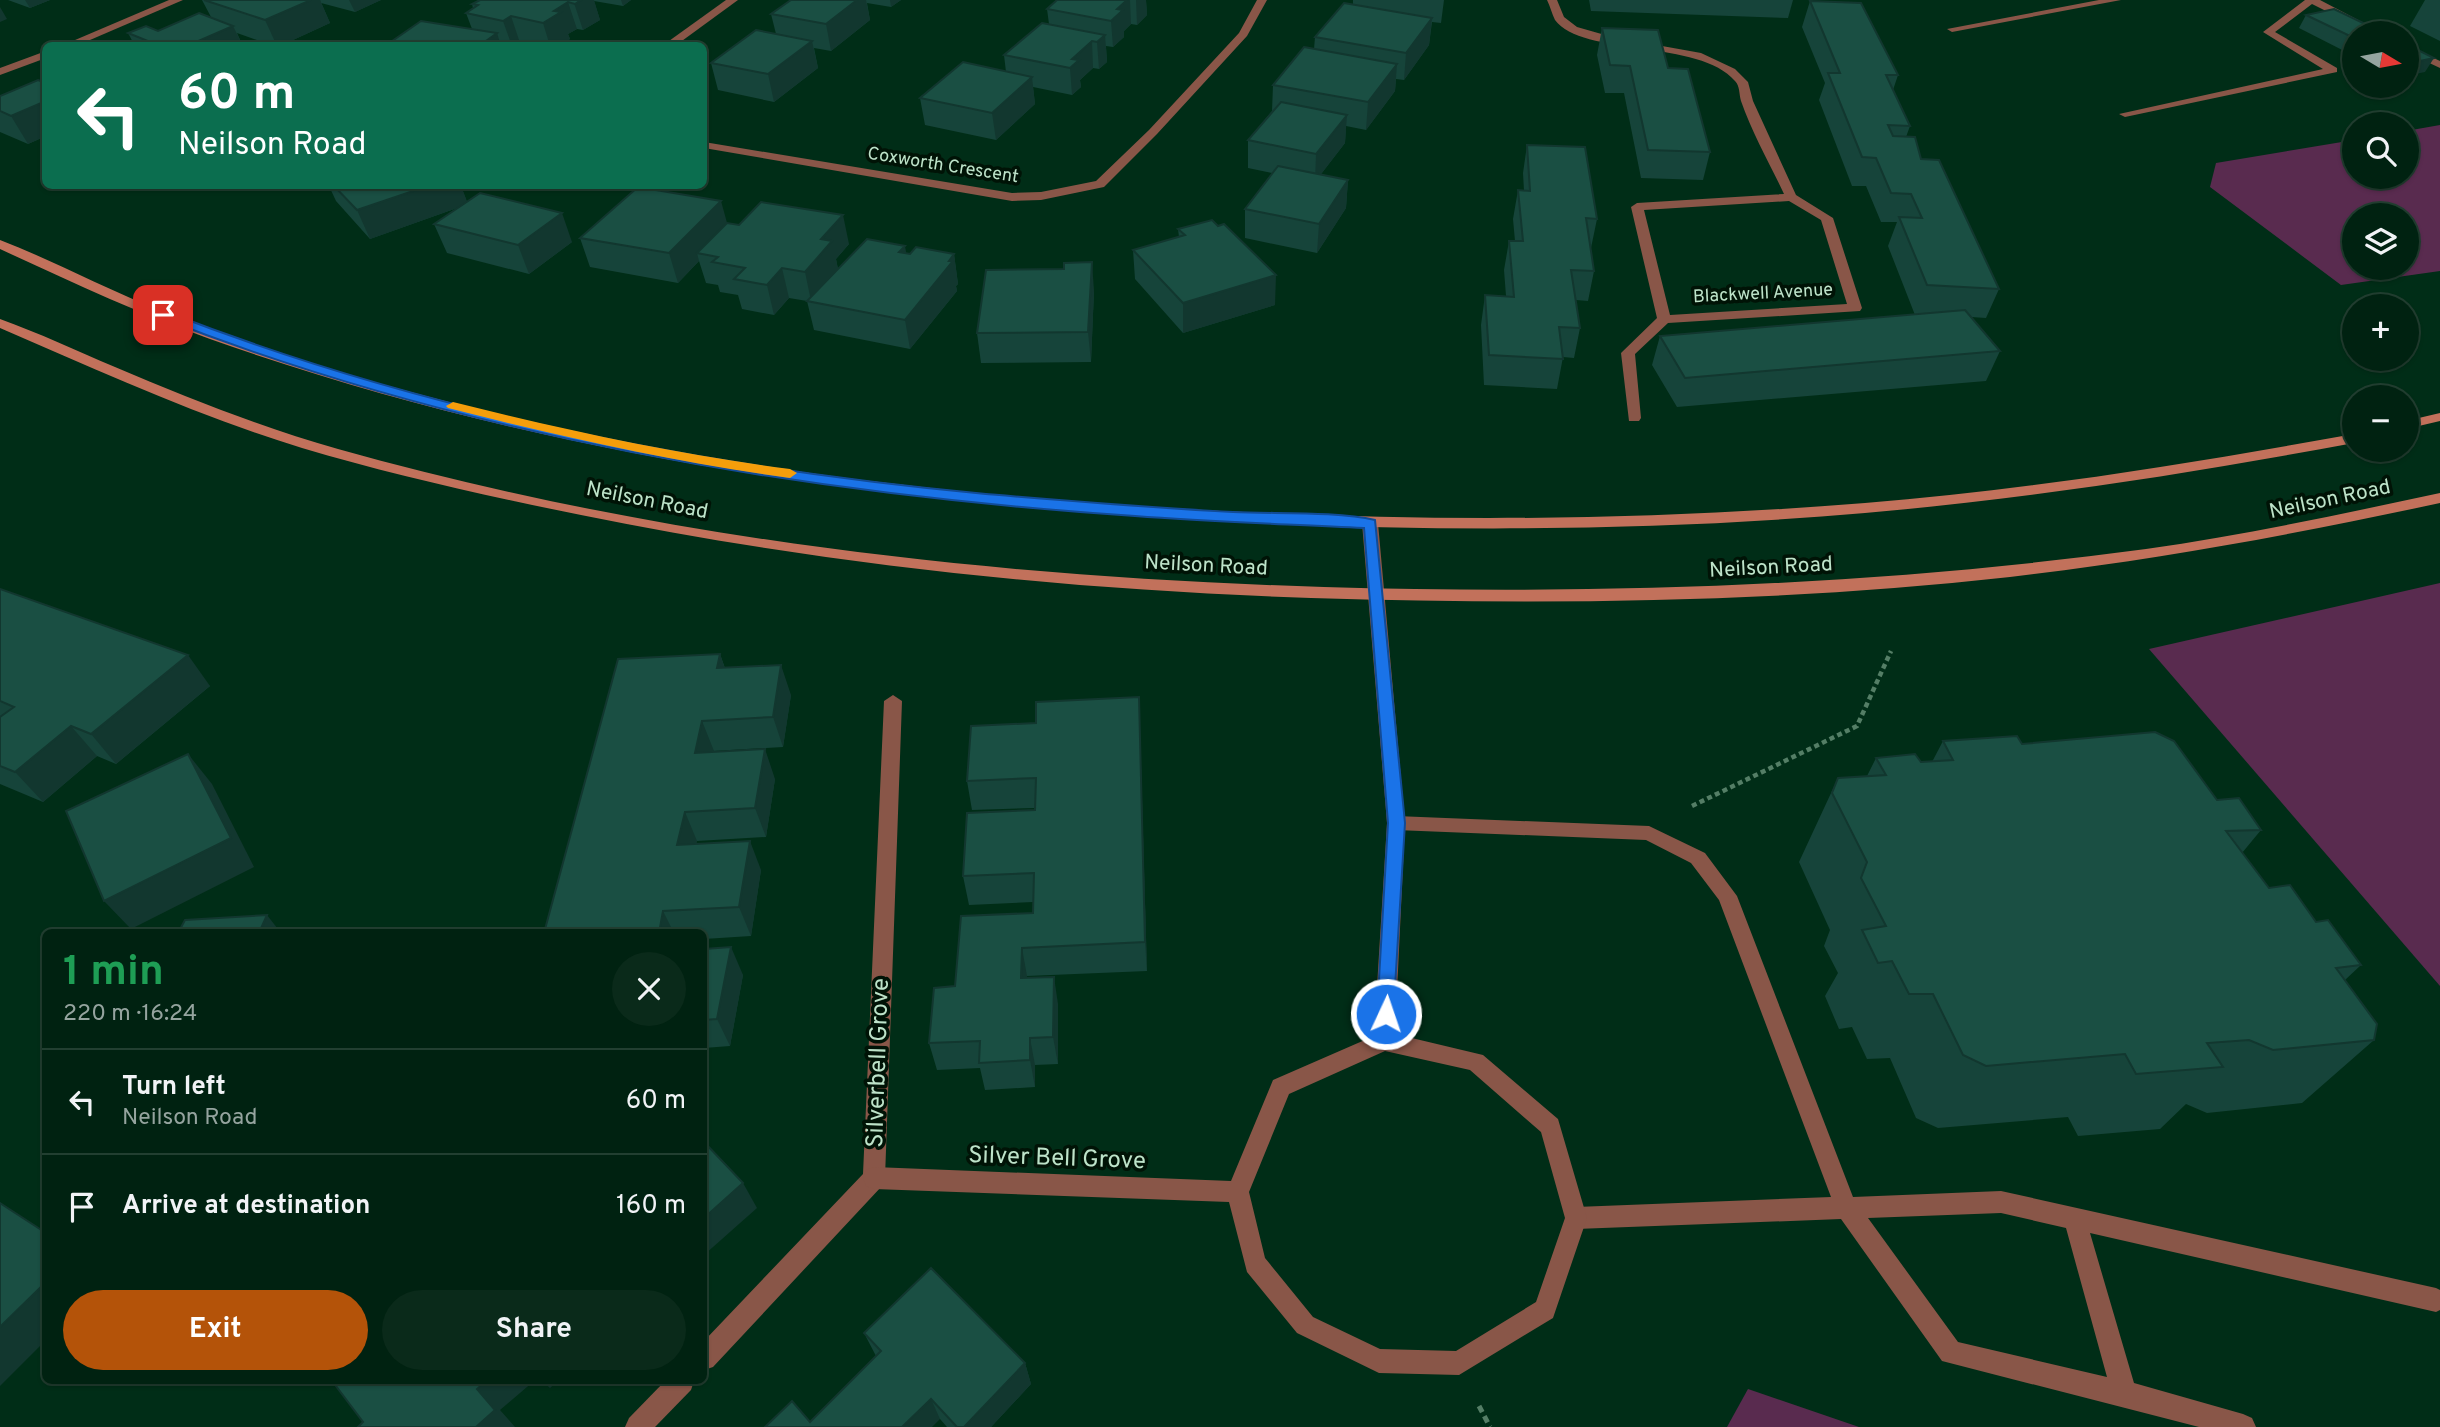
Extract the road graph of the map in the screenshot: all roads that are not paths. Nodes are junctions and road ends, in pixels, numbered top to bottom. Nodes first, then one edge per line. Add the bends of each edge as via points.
1 (178, 0) edge
2 (733, 0) edge
3 (1262, 0) edge
4 (1552, 0) edge
5 (2116, 0) edge
6 (2311, 0) edge
7 (2354, 21) edge
8 (1952, 29) dead end
9 (76, 42) edge
10 (673, 42) edge
11 (2419, 54) edge
12 (42, 56) edge
13 (2440, 65) edge
14 (0, 72) edge
15 (2124, 114) dead end
16 (707, 146) edge
17 (1791, 197) junction
18 (0, 244) edge
19 (1664, 319) junction
20 (0, 323) edge
21 (2440, 417) edge
22 (1634, 418) dead end
23 (2419, 422) edge
24 (2342, 440) edge
25 (2440, 498) edge
26 (1370, 523) junction
27 (1375, 595) junction
28 (893, 701) dead end
29 (1396, 823) junction
30 (1384, 1041) junction
31 (874, 1178) junction
32 (1238, 1192) junction
33 (1846, 1207) junction
34 (2074, 1217) junction
35 (1576, 1218) junction
36 (2436, 1300) dead end
37 (707, 1355) edge
38 (679, 1384) edge
39 (2124, 1393) junction
40 (638, 1427) edge
41 (2242, 1427) edge

1 - 9 street
2 - 10 street
3 - 16 street, Coxworth Crescent via 1243,34 1100,184 1012,197
4 - 17 street via 1560,19 1573,29 1697,55 1731,71 1743,82 1747,101
5 - 8 street
6 - 7 street
6 - 15 street via 2268,32 2333,71
11 - 13 street
12 - 14 street
17 - 19 street, Blackwell Avenue via 1637,207
17 - 19 street, Blackwell Avenue via 1827,218 1854,308
18 - 26 main road via 86,285 240,345 542,428 700,461 944,494 1135,512
19 - 22 street, Blackwell Avenue via 1628,353
20 - 27 main road, Neilson Road via 167,394 300,442 479,489 652,525 912,565 1144,585
21 - 23 main road
24 - 26 main road via 2193,470 1825,514 1573,524
25 - 27 main road, Neilson Road via 2253,537 2027,570 1888,583 1602,598
26 - 27 street
27 - 29 street
28 - 31 street, Silverbell Grove
29 - 30 street
29 - 33 street via 1649,833 1698,858 1727,896
30 - 32 street via 1281,1087
30 - 35 street via 1476,1062 1550,1126
31 - 32 street, Silver Bell Grove
31 - 37 street, Silverbell Grove
32 - 35 street via 1255,1264 1305,1325 1379,1362 1459,1363 1545,1310
33 - 34 street via 2001,1202
33 - 35 street
33 - 39 street via 1951,1352
34 - 36 street
34 - 39 street
38 - 40 street
39 - 41 street

